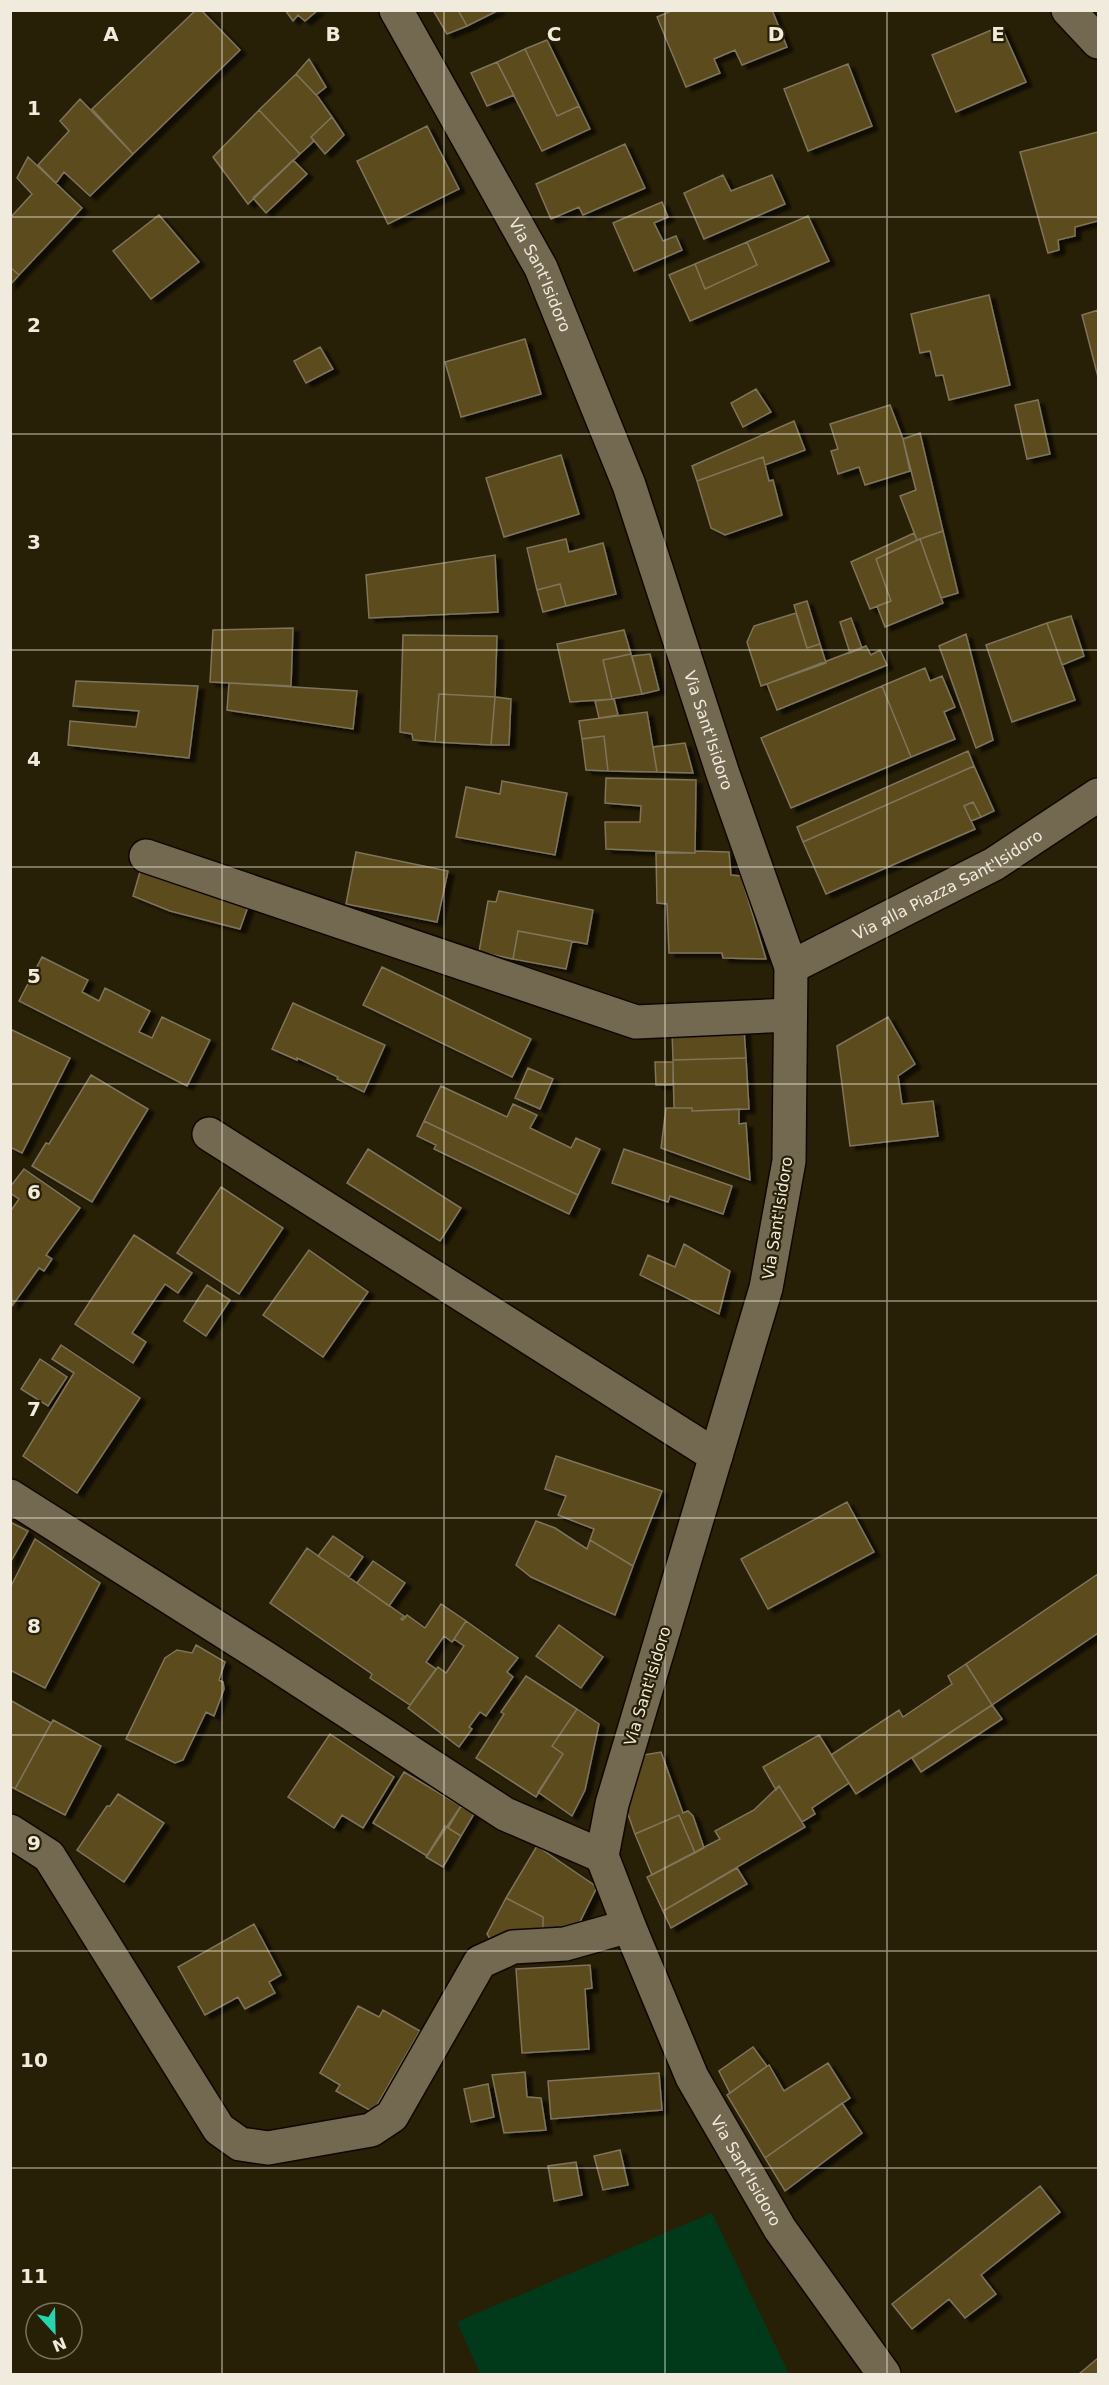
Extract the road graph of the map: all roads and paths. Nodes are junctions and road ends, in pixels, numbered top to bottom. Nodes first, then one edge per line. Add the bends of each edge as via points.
1 (396, 10) edge
2 (1068, 10) edge
3 (1098, 42) edge
4 (1098, 795) edge
5 (146, 856) dead end
6 (791, 967) junction
7 (790, 1015) junction
8 (208, 1134) dead end
9 (716, 1456) junction
10 (10, 1496) edge
11 (10, 1831) edge
12 (602, 1856) junction
13 (629, 1926) junction
14 (884, 2374) edge

1 - 6 street, Via Sant'Isidoro via 541,268 628,485
2 - 3 street
4 - 6 street, Via alla Piazza Sant'Isidoro via 994,864
5 - 7 street via 636,1022
6 - 7 street, Via Sant'Isidoro
7 - 9 street, Via Sant'Isidoro via 789,1161 766,1288
8 - 9 street
9 - 12 street, Via Sant'Isidoro via 612,1804
10 - 12 street via 505,1814
11 - 13 street via 49,1856 219,2129 240,2144 268,2148 371,2130 392,2116 480,1962 513,1947 565,1944
12 - 13 street, Via Sant'Isidoro
13 - 14 street, Via Sant'Isidoro via 692,2077 780,2229

